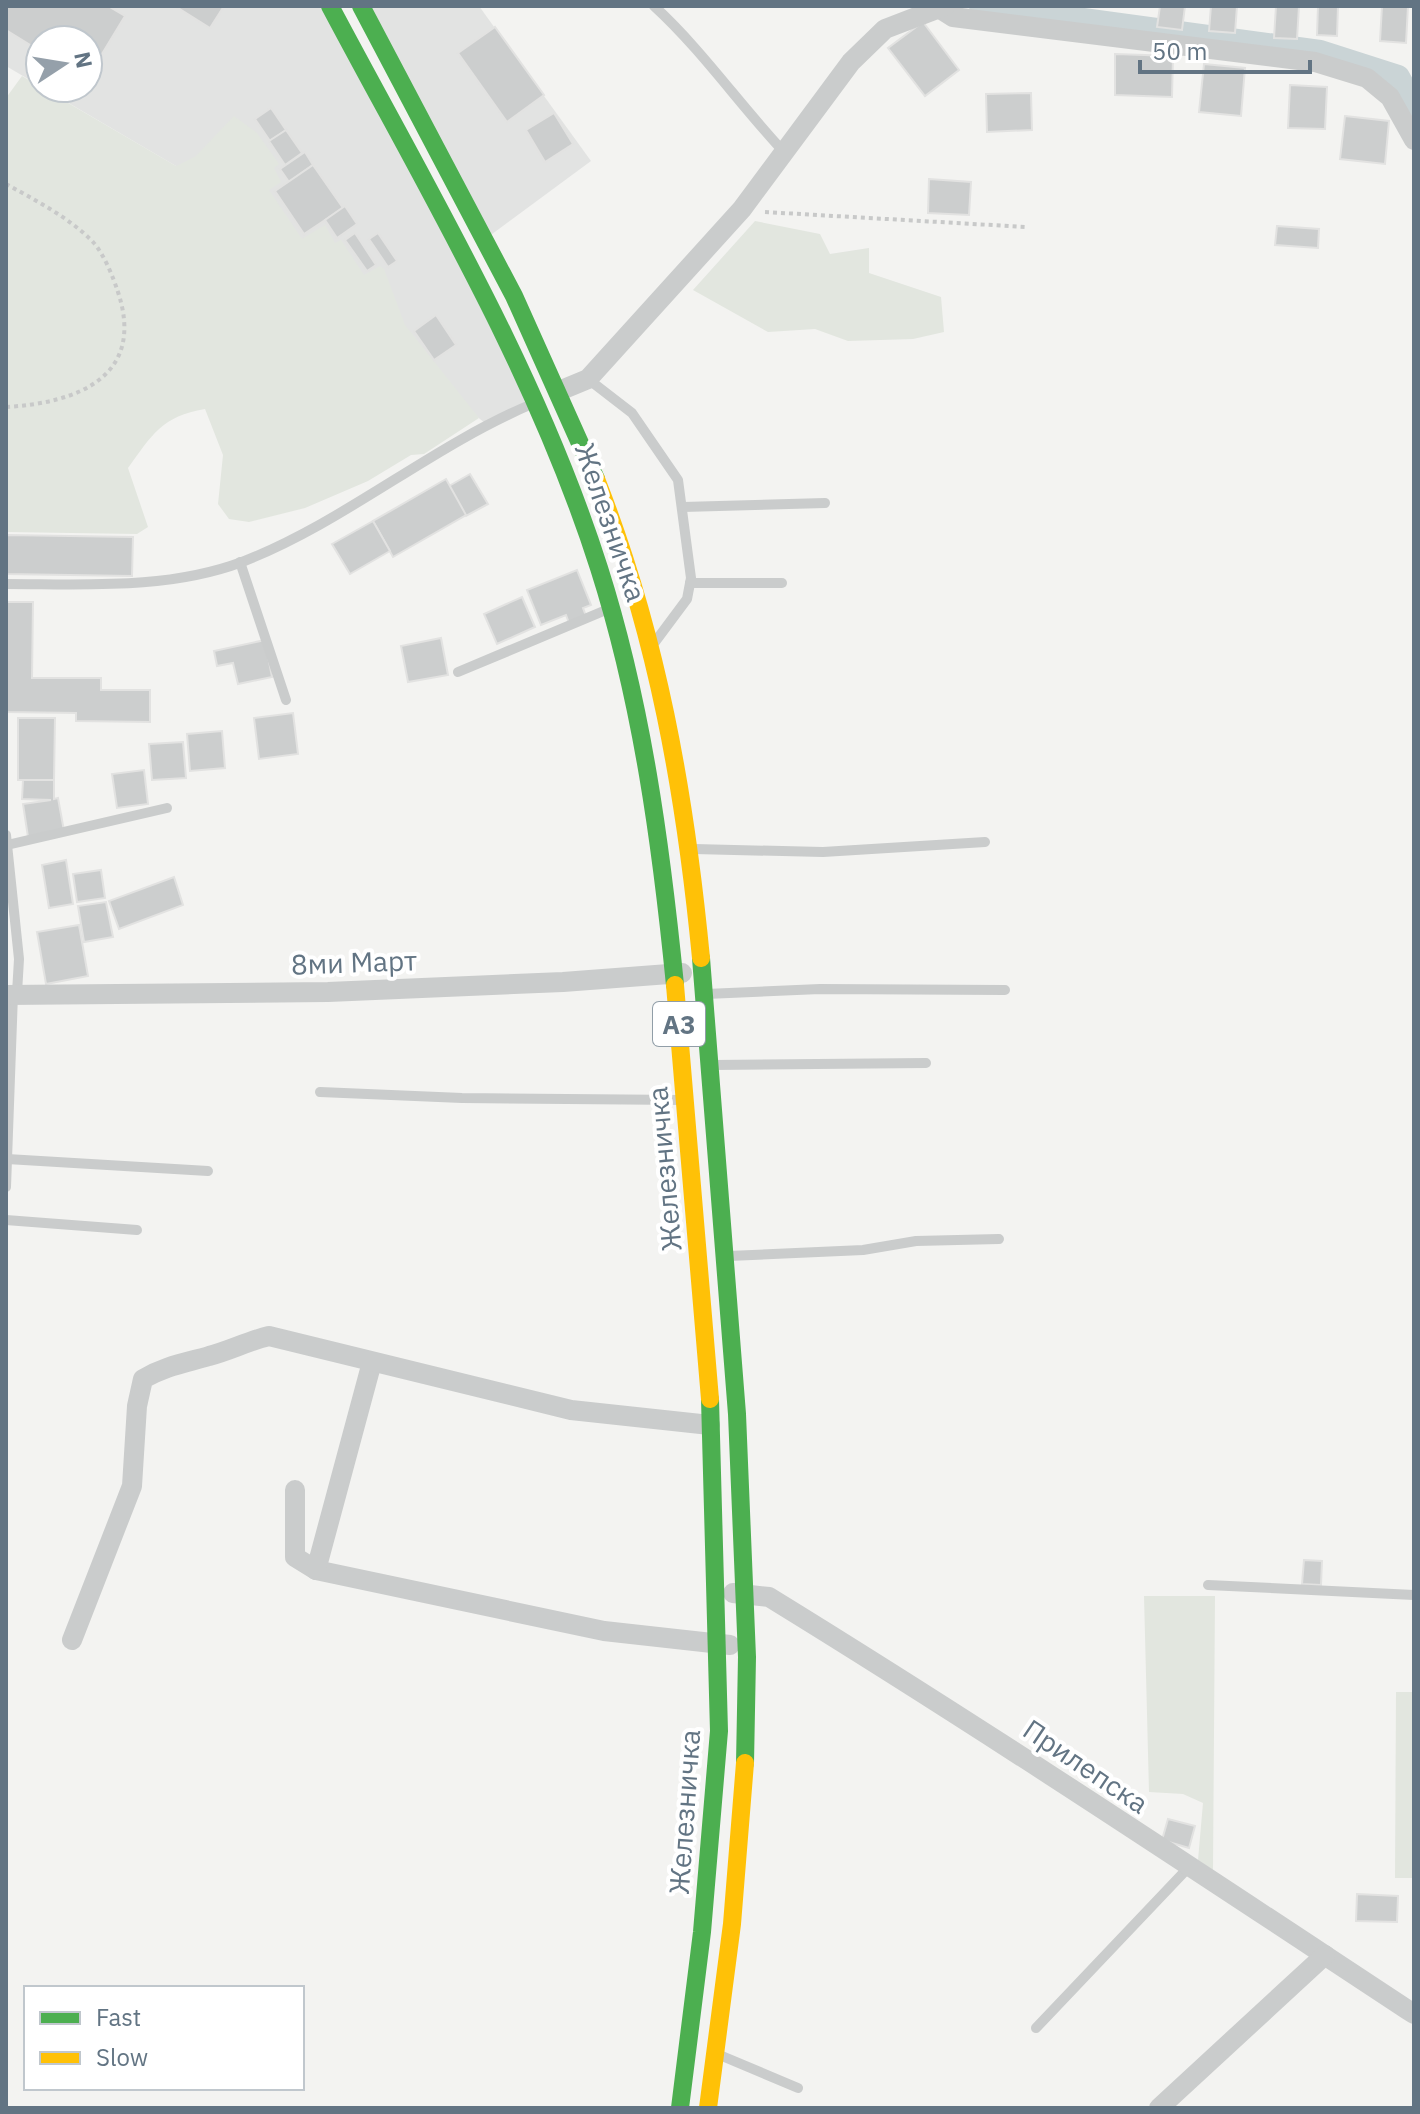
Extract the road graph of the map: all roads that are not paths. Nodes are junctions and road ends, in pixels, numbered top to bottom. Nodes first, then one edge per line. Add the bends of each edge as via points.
1 (330, 6) edge
2 (361, 6) edge
3 (654, 6) edge
4 (944, 8) edge
5 (1414, 140) edge
6 (784, 152) junction
7 (588, 379) junction
8 (559, 391) junction
9 (537, 401) junction
10 (825, 503) dead end
11 (683, 507) junction
12 (240, 562) junction
13 (690, 583) junction
14 (782, 583) dead end
15 (6, 584) edge
16 (612, 608) junction
17 (651, 646) junction
18 (458, 672) dead end
19 (286, 700) dead end
20 (167, 808) dead end
21 (6, 835) edge
22 (985, 842) dead end
23 (7, 845) edge
24 (688, 849) junction
25 (702, 971) junction
26 (674, 974) junction
27 (1005, 990) dead end
28 (12, 994) edge
29 (704, 994) junction
30 (926, 1063) dead end
31 (711, 1065) junction
32 (320, 1092) dead end
33 (686, 1100) junction
34 (7, 1159) edge
35 (208, 1171) dead end
36 (6, 1187) edge
37 (6, 1220) edge
38 (137, 1230) dead end
39 (999, 1239) dead end
40 (727, 1256) junction
41 (372, 1362) junction
42 (710, 1425) junction
43 (295, 1490) dead end
44 (316, 1570) junction
45 (1208, 1585) dead end
46 (717, 1593) junction
47 (744, 1593) junction
48 (1414, 1595) edge
49 (72, 1640) dead end
50 (717, 1644) junction
51 (746, 1645) junction
52 (1188, 1868) junction
53 (1325, 1955) junction
54 (1414, 2014) edge
55 (1036, 2028) dead end
56 (716, 2054) junction
57 (798, 2088) dead end
58 (680, 2108) edge
59 (708, 2108) edge
60 (1159, 2108) edge

1 - 9 main road, Железничка / A3
2 - 8 main road, Железничка / A3
3 - 6 lane
4 - 5 street via 953,17 1044,31 1315,62 1367,78 1390,97
4 - 6 street via 885,29 851,62
6 - 7 street via 742,209
7 - 8 street
7 - 11 lane via 641,425 678,480
8 - 9 main road
8 - 17 main road, Железничка / A3 via 600,490
9 - 12 lane via 486,424 312,528
9 - 16 main road, Железничка / A3
10 - 11 lane
11 - 13 lane
12 - 15 lane via 150,583
12 - 19 lane
13 - 14 lane
13 - 17 lane via 676,619
16 - 18 lane
16 - 26 main road, Железничка / A3 via 646,751 663,852
17 - 24 main road, Железничка / A3
20 - 23 lane
21 - 23 lane
22 - 24 lane via 823,852
23 - 28 lane via 19,959
24 - 25 main road, Железничка / A3
25 - 26 street, 8ми Март
25 - 29 main road, Железничка / A3
26 - 28 street, 8ми Март via 328,992
26 - 33 main road, Железничка / A3
27 - 29 lane
28 - 34 lane
29 - 31 main road, Железничка / A3
30 - 31 lane
31 - 40 main road, Железничка / A3
32 - 33 lane
33 - 42 main road, Железничка / A3
34 - 35 lane
34 - 36 lane
37 - 38 lane
39 - 40 lane
40 - 47 main road, Железничка / A3
41 - 42 street via 571,1410
41 - 44 street
41 - 49 street via 269,1336 166,1365 143,1379 132,1486
42 - 46 main road, Железничка / A3
43 - 44 street via 295,1557
44 - 50 street via 604,1631
45 - 48 lane
46 - 47 street, Прилепска
46 - 50 main road, Железничка / A3
47 - 51 main road, Железничка / A3
47 - 52 street, Прилепска via 769,1597 967,1719
50 - 51 street
50 - 58 main road, Железничка / A3 via 720,1721 699,1978
51 - 56 main road, Железничка / A3 via 739,1845
52 - 53 street, Прилепска
52 - 55 lane
53 - 54 street, Прилепска
53 - 60 street
56 - 57 lane
56 - 59 main road, Железничка / A3

